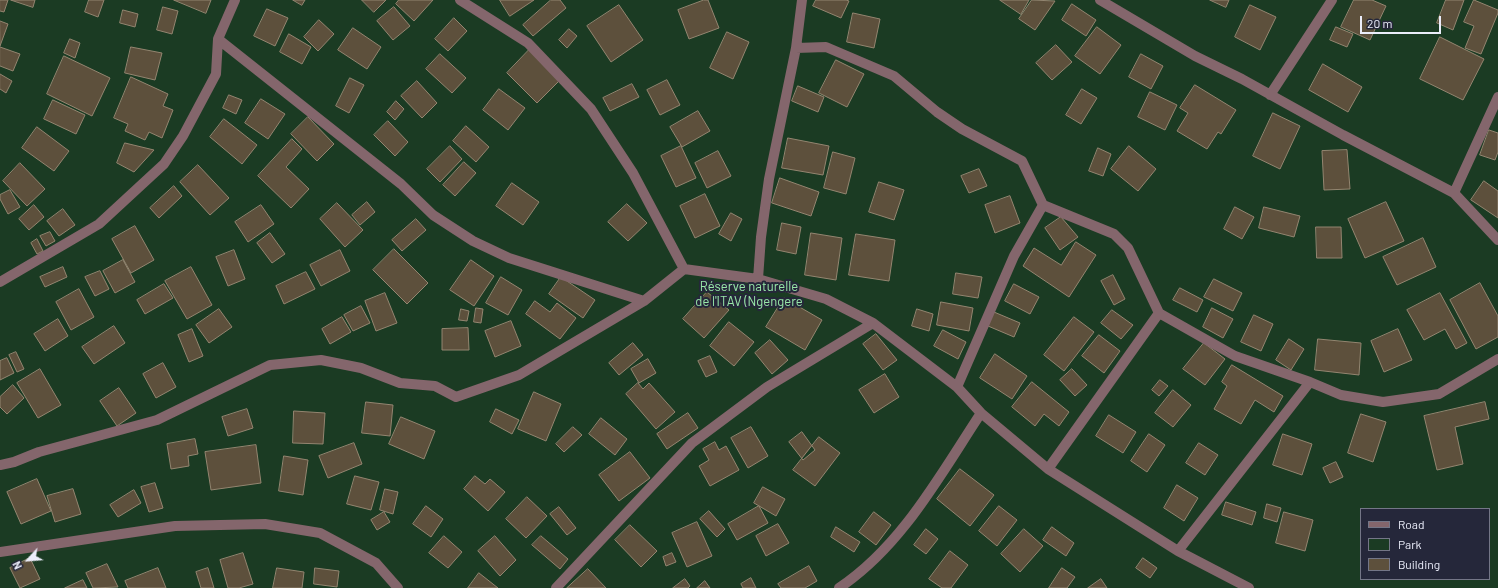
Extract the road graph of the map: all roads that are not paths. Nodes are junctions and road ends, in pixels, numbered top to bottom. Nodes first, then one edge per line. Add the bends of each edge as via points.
1 (235, 0) edge
2 (460, 0) edge
3 (802, 0) edge
4 (1100, 0) edge
5 (1332, 0) edge
6 (218, 39) junction
7 (796, 48) junction
8 (1270, 95) junction
9 (1498, 96) edge
10 (1454, 193) junction
11 (1043, 205) junction
12 (1498, 240) edge
13 (684, 268) junction
14 (758, 279) junction
15 (0, 282) edge
16 (644, 301) junction
17 (1159, 313) junction
18 (873, 323) junction
19 (1498, 359) edge
20 (1310, 382) junction
21 (957, 387) junction
22 (981, 413) junction
23 (0, 465) edge
24 (1048, 469) junction
25 (1178, 551) junction
26 (0, 552) edge
27 (398, 588) edge
28 (556, 588) edge
29 (839, 588) edge
30 (1249, 588) edge

1 - 6 street
2 - 13 street via 528,43 591,109 633,173
3 - 7 street
4 - 8 street via 1195,56
5 - 8 street
6 - 15 street via 216,74 164,164 99,224
6 - 16 street via 402,184 433,214 473,241 509,258
7 - 11 street via 826,47 894,76 936,112 1022,161
7 - 14 street via 769,179
8 - 10 street
9 - 10 street
10 - 12 street
11 - 17 street via 1114,234 1128,248
11 - 21 street via 1014,256
13 - 14 street
13 - 16 street
14 - 18 street via 826,299
16 - 23 street via 519,375 456,397 435,386 400,383 361,368 321,360 270,365 157,420
17 - 20 street via 1235,356
17 - 24 street
18 - 21 street
18 - 28 street via 767,387 692,444
19 - 20 street via 1439,394 1383,402 1341,395
20 - 25 street
21 - 22 street
22 - 24 street
22 - 29 street via 915,513 881,554 858,576
24 - 25 street
25 - 30 street
26 - 27 street via 175,526 266,524 320,533 376,563

